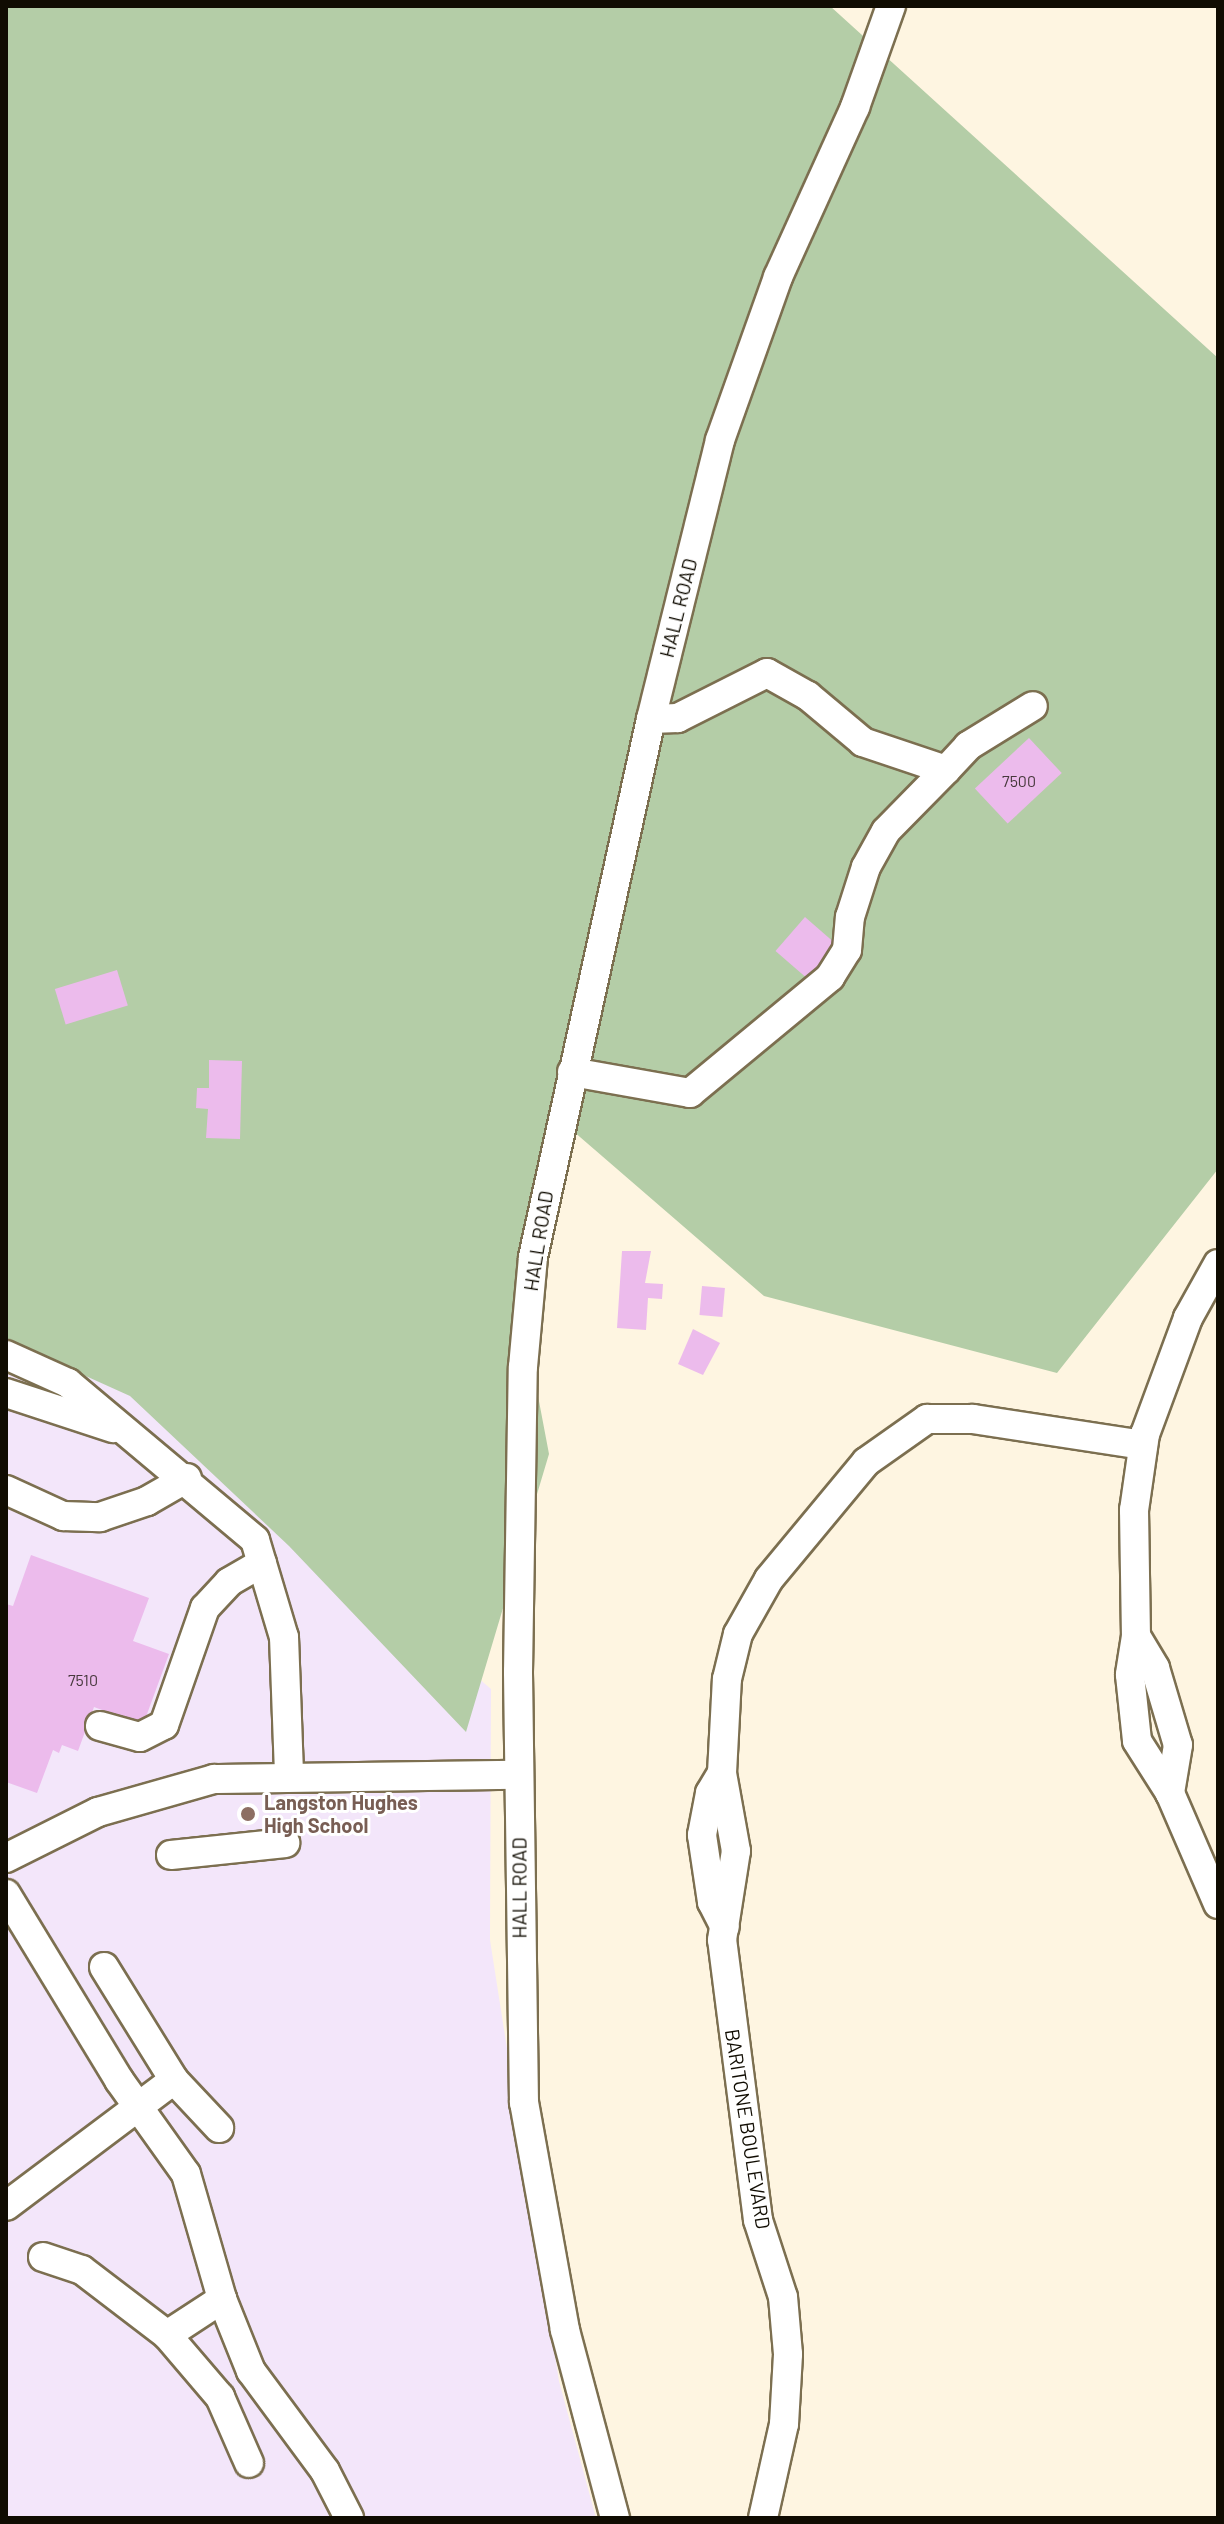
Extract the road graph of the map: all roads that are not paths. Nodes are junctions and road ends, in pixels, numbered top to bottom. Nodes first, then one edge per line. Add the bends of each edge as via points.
1 (891, 6) edge
2 (1033, 706) dead end
3 (651, 719) junction
4 (946, 770) junction
5 (572, 1072) junction
6 (1214, 1282) edge
7 (6, 1355) edge
8 (6, 1393) edge
9 (132, 1435) junction
10 (1143, 1445) junction
11 (187, 1478) junction
12 (6, 1490) edge
13 (262, 1563) junction
14 (1136, 1636) junction
15 (100, 1726) dead end
16 (519, 1775) junction
17 (289, 1776) junction
18 (1170, 1793) junction
19 (285, 1843) dead end
20 (171, 1855) dead end
21 (6, 1858) edge
22 (6, 1894) edge
23 (1218, 1904) edge
24 (104, 1967) dead end
25 (174, 2080) junction
26 (138, 2107) junction
27 (219, 2128) dead end
28 (6, 2206) edge
29 (43, 2257) dead end
30 (222, 2299) junction
31 (167, 2335) junction
32 (249, 2463) dead end
33 (349, 2518) edge
34 (615, 2518) edge
35 (763, 2518) edge

1 - 3 street, HALL ROAD via 855,107 778,277 720,440
2 - 4 street via 968,746
3 - 4 street via 678,718 767,673 808,696 863,742
3 - 5 street, HALL ROAD
4 - 5 street via 886,831 866,867 850,917 847,950 830,977 690,1093
5 - 16 street, HALL ROAD via 533,1257 523,1367
6 - 10 street via 1188,1318
7 - 9 street via 68,1383
8 - 9 street
9 - 11 street
10 - 14 street via 1134,1510
10 - 35 street, BARITONE BOULEVARD via 973,1419 927,1419 866,1462 769,1579 738,1634 727,1679 722,1773 736,1851 724,1933 758,2220 783,2297 788,2354 784,2424
11 - 12 street via 147,1501 100,1517 63,1516
11 - 13 street via 255,1540
13 - 15 street via 229,1582 205,1608 164,1725 140,1737
13 - 17 street via 284,1637
14 - 18 street via 1155,1668 1178,1745
14 - 18 street via 1131,1713 1137,1741
16 - 17 street
16 - 34 street, HALL ROAD via 524,2103 565,2330
17 - 21 street via 214,1779 98,1812
18 - 23 street
19 - 20 street
22 - 26 street
24 - 25 street
25 - 26 street
25 - 27 street
26 - 28 street
26 - 30 street via 186,2174
29 - 31 street via 82,2270
30 - 31 street
30 - 33 street via 251,2371 325,2471
31 - 32 street via 220,2397

